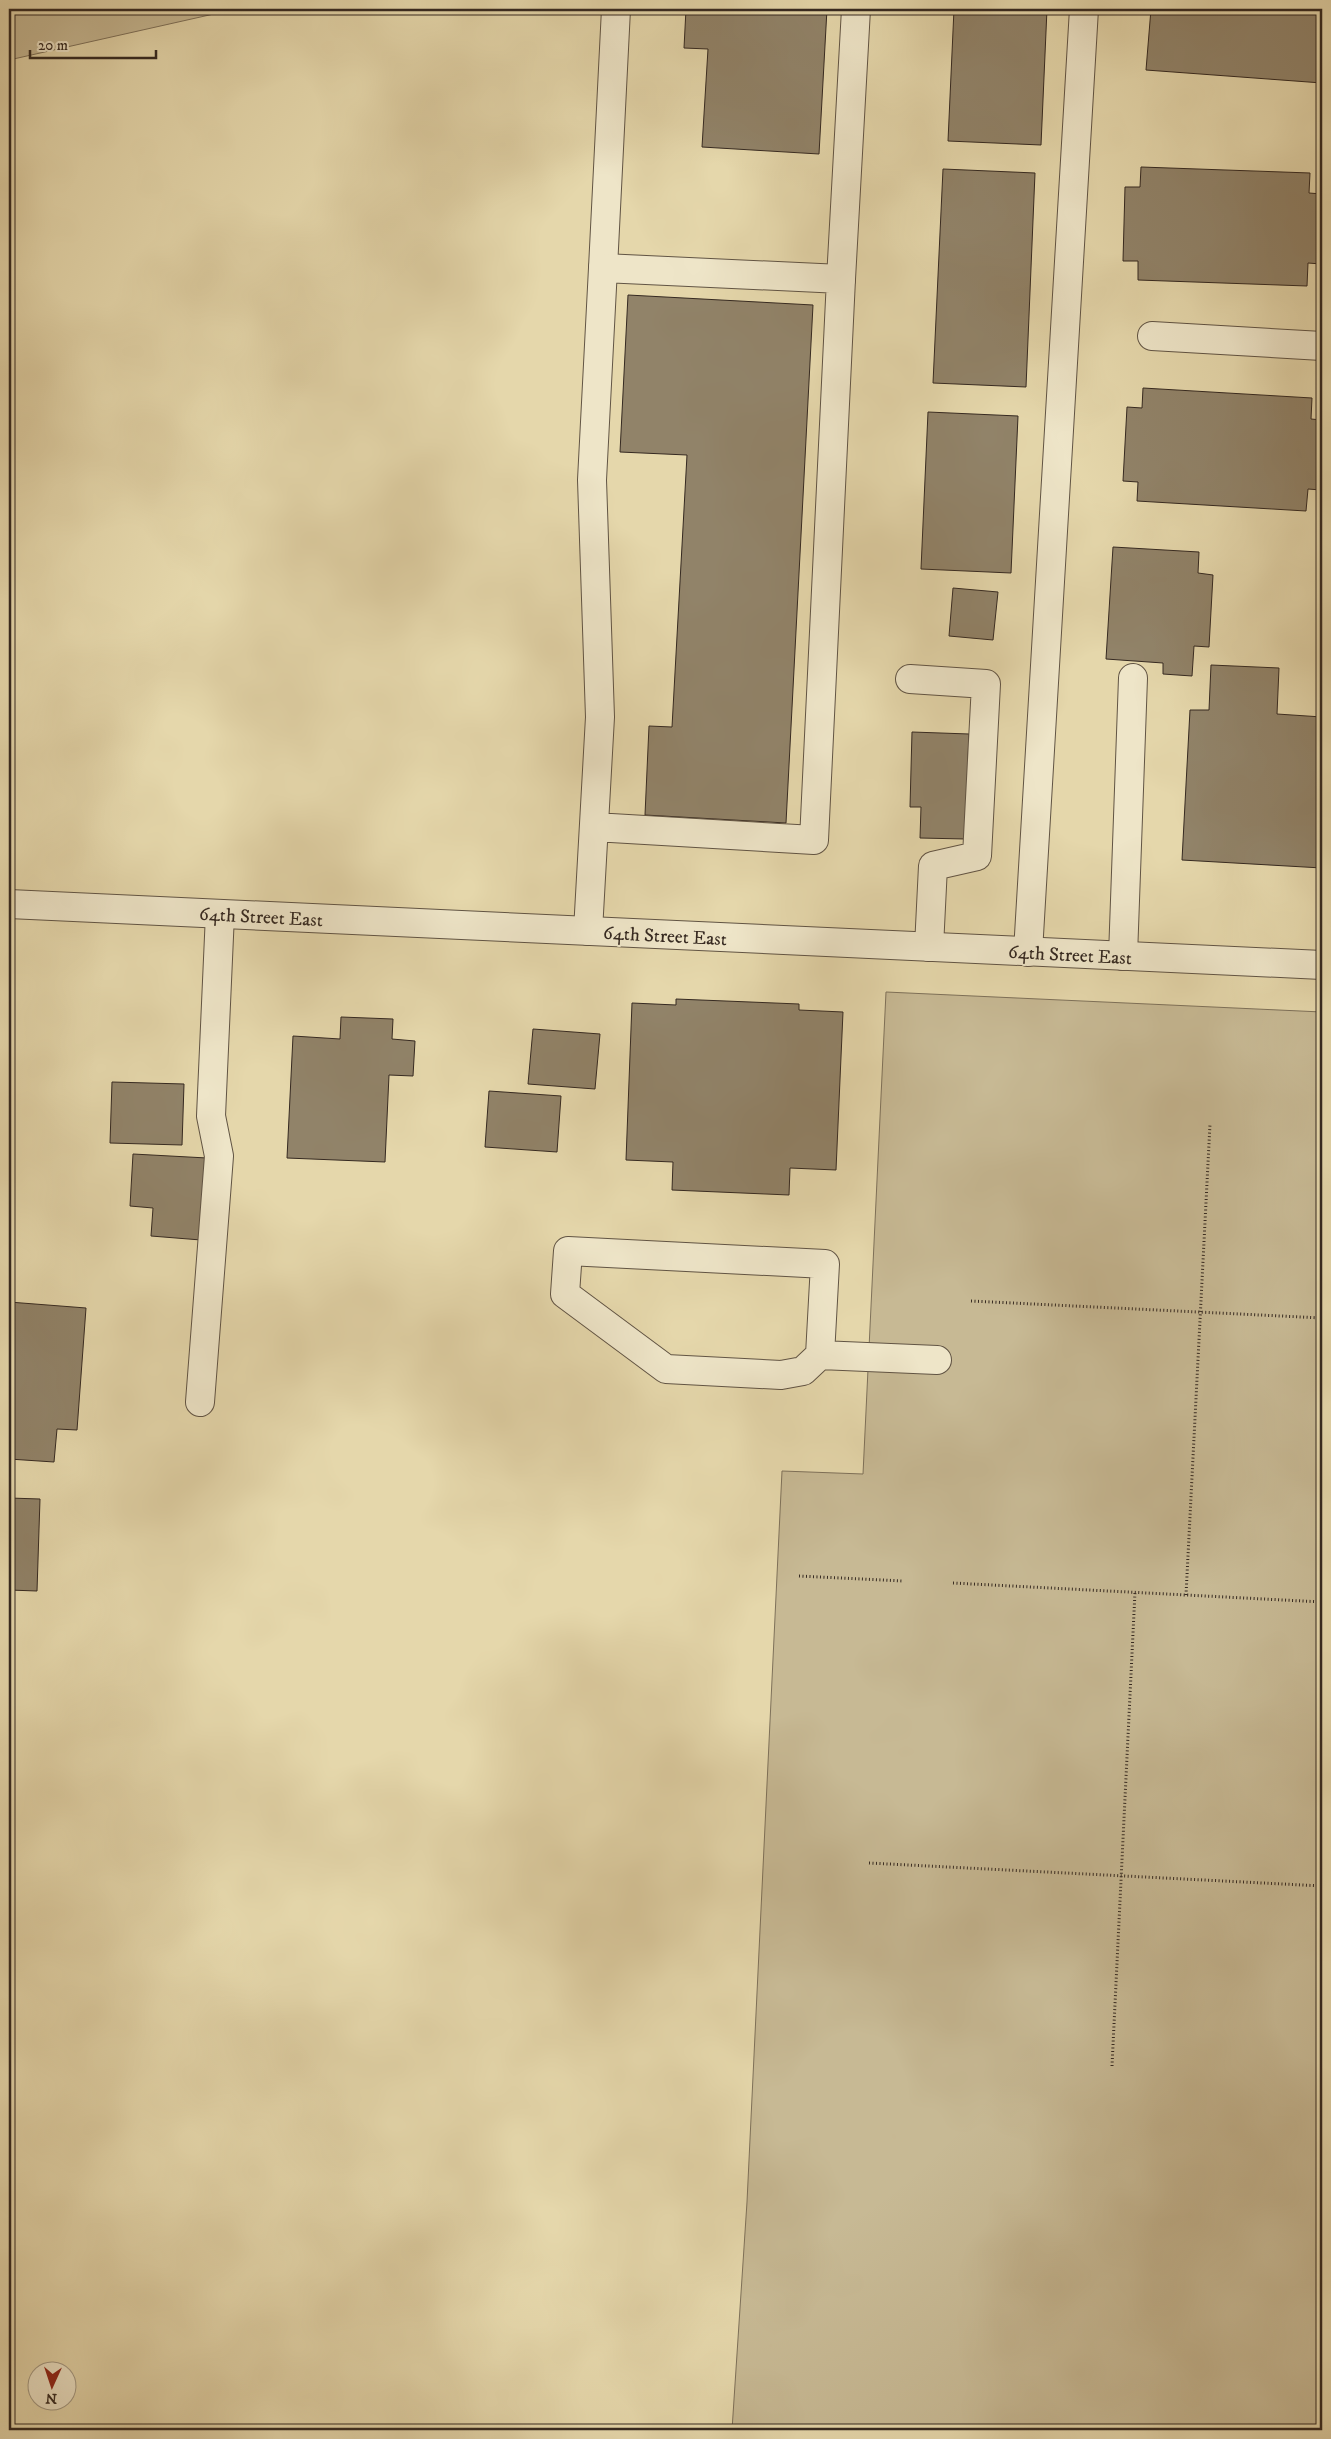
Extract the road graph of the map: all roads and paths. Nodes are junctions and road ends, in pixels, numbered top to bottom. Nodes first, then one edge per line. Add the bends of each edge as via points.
1 (616, 9) edge
2 (856, 9) edge
3 (1084, 9) edge
4 (603, 268) junction
5 (841, 279) junction
6 (1152, 336) dead end
7 (1322, 346) edge
8 (1133, 678) dead end
9 (910, 679) dead end
10 (594, 828) junction
11 (9, 904) edge
12 (220, 914) junction
13 (588, 931) junction
14 (928, 947) junction
15 (1028, 952) junction
16 (1123, 956) junction
17 (1322, 965) edge
18 (1210, 1124) dead end
19 (971, 1300) dead end
20 (1200, 1312) junction
21 (1322, 1318) edge
22 (820, 1355) junction
23 (937, 1360) dead end
24 (200, 1402) dead end
25 (799, 1576) dead end
26 (902, 1581) dead end
27 (953, 1583) dead end
28 (1135, 1592) junction
29 (1186, 1595) junction
30 (1322, 1602) edge
31 (868, 1863) dead end
32 (1121, 1876) junction
33 (1322, 1886) edge
34 (1112, 2066) dead end

1 - 4 street
2 - 5 street
3 - 15 street
4 - 5 street
4 - 10 street via 592,480 600,717
5 - 10 street via 814,840
6 - 7 street
8 - 16 street
9 - 14 street via 986,684 976,856 933,866
10 - 13 street
11 - 12 street, 64th Street East
12 - 13 street, 64th Street East
12 - 24 street via 211,1116 219,1156
13 - 14 street, 64th Street East
14 - 15 street, 64th Street East
15 - 16 street, 64th Street East
16 - 17 street, 64th Street East
18 - 20 path
19 - 20 path
20 - 21 path
20 - 29 path
22 - 22 street via 803,1371 781,1375 666,1369 566,1294 568,1251 825,1264
22 - 23 street
25 - 26 path
27 - 28 path
28 - 29 path
28 - 32 path
29 - 30 path
31 - 32 path
32 - 33 path
32 - 34 path

